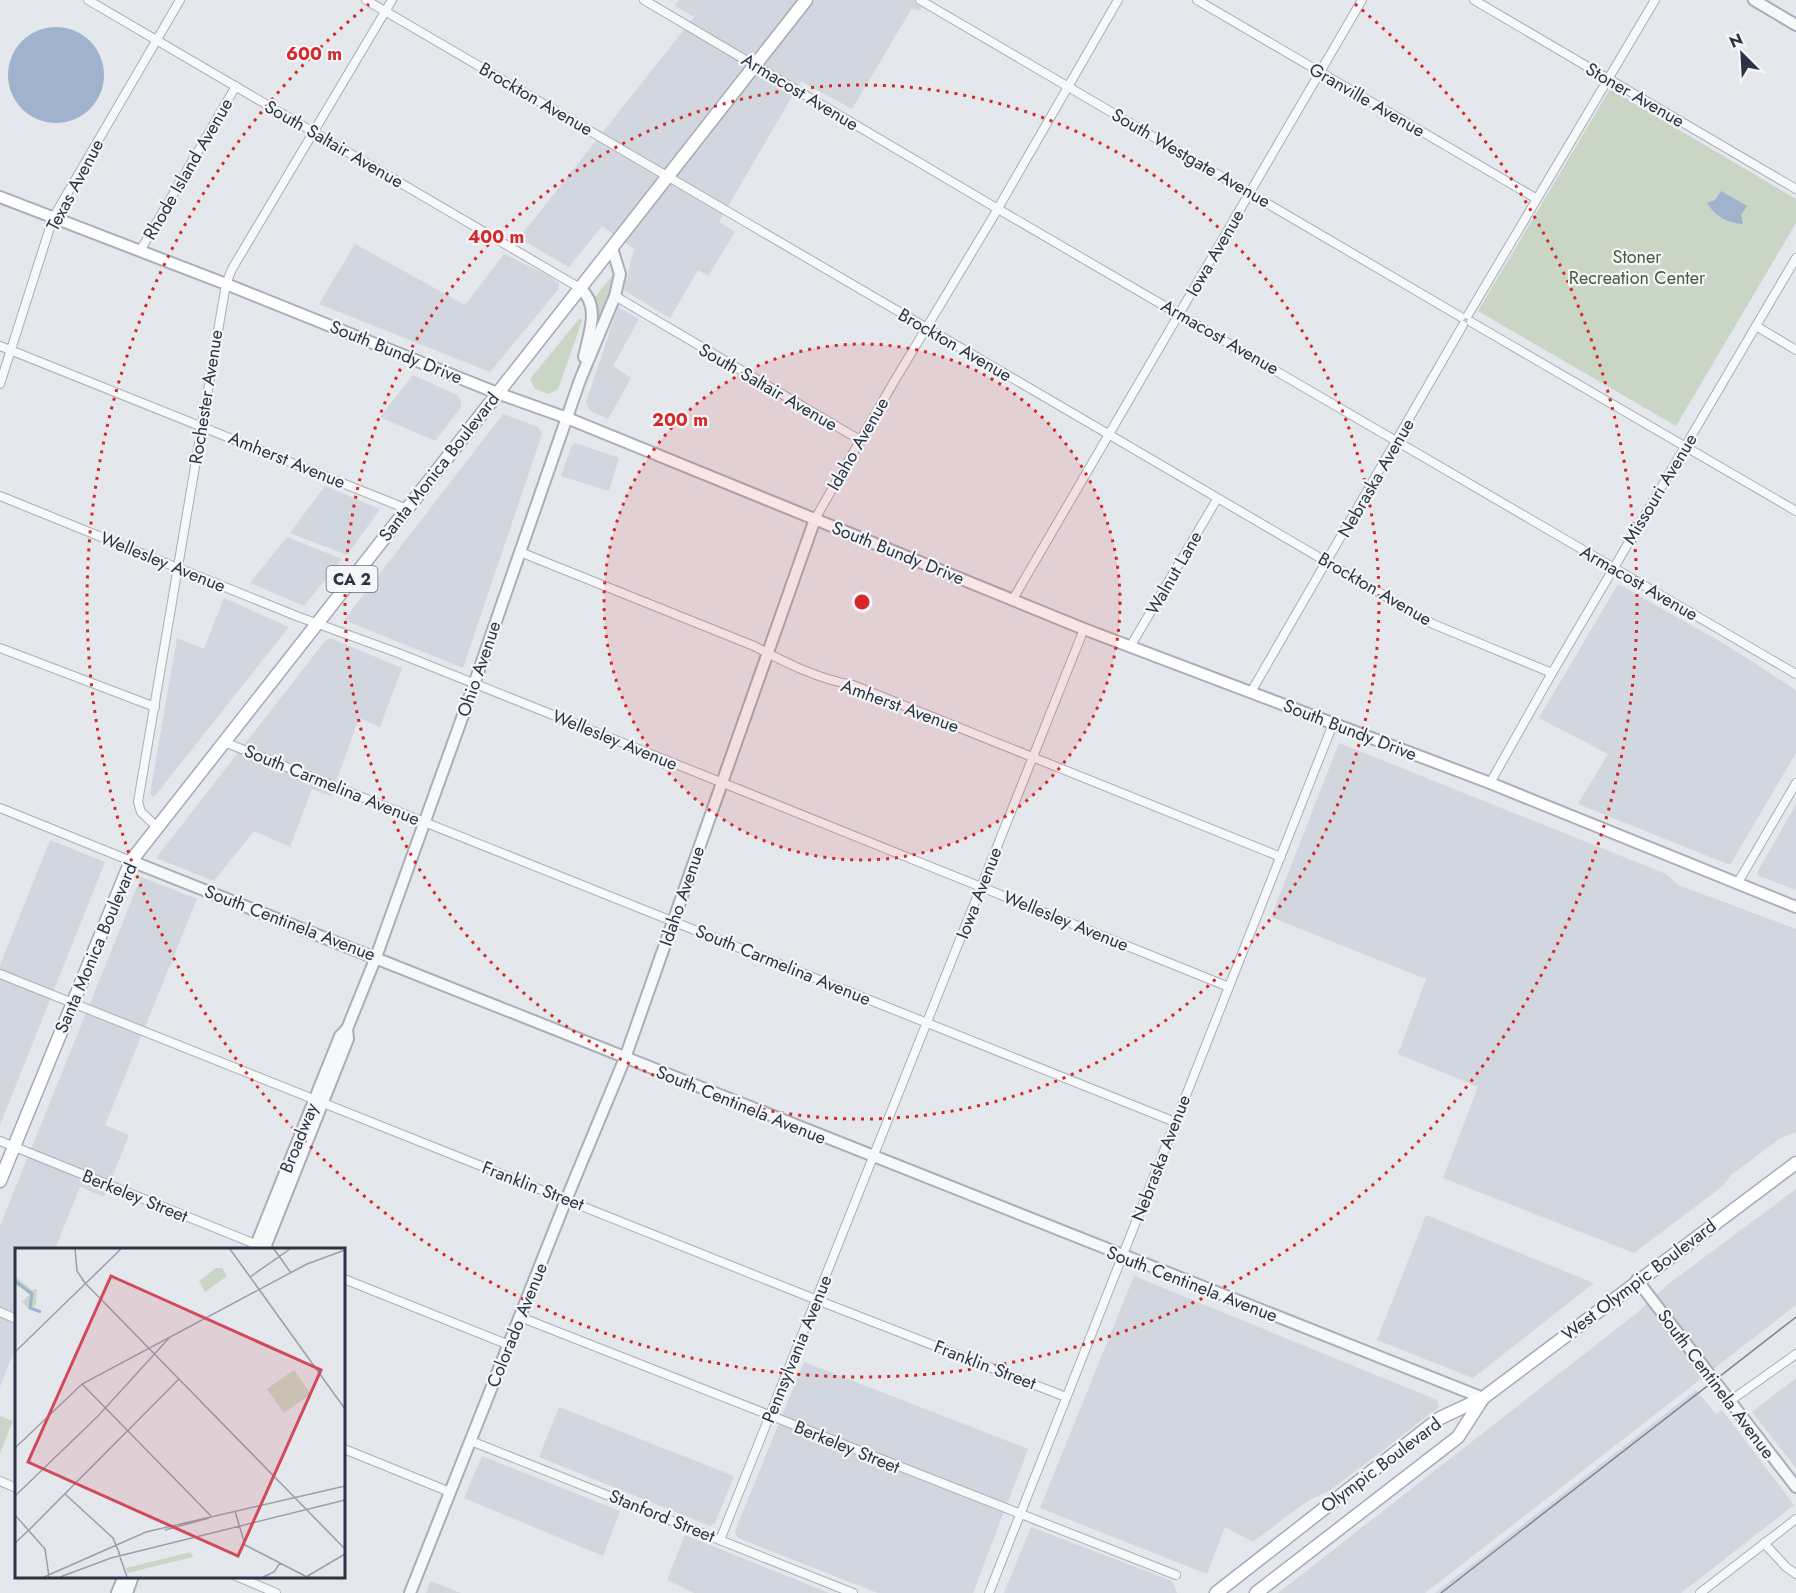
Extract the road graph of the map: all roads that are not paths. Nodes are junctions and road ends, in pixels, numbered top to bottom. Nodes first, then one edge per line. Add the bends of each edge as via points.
1 (88, 0) edge
2 (180, 0) edge
3 (366, 0) edge
4 (392, 0) edge
5 (644, 0) edge
6 (806, 0) edge
7 (920, 0) edge
8 (1118, 0) edge
9 (1197, 0) edge
10 (1362, 0) edge
11 (1474, 0) edge
12 (1655, 0) edge
13 (1754, 0) edge
14 (386, 11) junction
15 (1796, 25) edge
16 (155, 41) junction
17 (755, 66) junction
18 (1320, 72) junction
19 (1608, 78) junction
20 (236, 86) junction
21 (1068, 87) junction
22 (314, 132) junction
23 (668, 176) junction
24 (1796, 189) edge
25 (1250, 193) junction
26 (0, 197) edge
27 (1537, 199) junction
28 (998, 209) junction
29 (53, 218) junction
30 (612, 248) junction
31 (140, 251) junction
32 (1796, 258) edge
33 (226, 284) junction
34 (580, 288) junction
35 (615, 296) junction
36 (1179, 314) junction
37 (1466, 320) junction
38 (1756, 326) junction
39 (926, 328) junction
40 (0, 346) edge
41 (1796, 350) edge
42 (10, 351) junction
43 (580, 380) junction
44 (0, 384) edge
45 (497, 393) junction
46 (567, 418) junction
47 (201, 425) junction
48 (1109, 435) junction
49 (860, 440) junction
50 (1397, 442) junction
51 (1685, 447) junction
52 (0, 496) edge
53 (1217, 499) junction
54 (407, 508) junction
55 (1796, 511) edge
56 (815, 519) junction
57 (520, 552) junction
58 (1327, 562) junction
59 (177, 568) junction
60 (1614, 568) junction
61 (1013, 599) junction
62 (317, 624) junction
63 (1084, 629) junction
64 (1130, 647) junction
65 (0, 648) edge
66 (768, 653) junction
67 (1552, 673) junction
68 (1796, 674) edge
69 (474, 684) junction
70 (1251, 692) junction
71 (155, 707) junction
72 (1334, 724) junction
73 (224, 742) junction
74 (1034, 757) junction
75 (723, 783) junction
76 (1490, 783) junction
77 (1796, 783) edge
78 (0, 808) edge
79 (424, 822) junction
80 (157, 827) junction
81 (1281, 857) junction
82 (131, 861) junction
83 (1737, 884) junction
84 (980, 887) junction
85 (1796, 907) edge
86 (673, 921) junction
87 (376, 957) junction
88 (0, 974) edge
89 (1229, 987) junction
90 (72, 1003) junction
91 (927, 1023) junction
92 (625, 1058) junction
93 (319, 1101) junction
94 (1175, 1122) junction
95 (0, 1141) edge
96 (14, 1147) junction
97 (873, 1157) junction
98 (1796, 1163) edge
99 (0, 1181) edge
100 (566, 1200) junction
101 (262, 1248) edge
102 (1123, 1256) junction
103 (345, 1279) edge
104 (1637, 1280) junction
105 (817, 1300) junction
106 (0, 1312) edge
107 (520, 1317) junction
108 (15, 1319) edge
109 (509, 1345) junction
110 (1796, 1354) edge
111 (1066, 1397) junction
112 (1483, 1398) junction
113 (1730, 1401) junction
114 (770, 1416) junction
115 (471, 1441) junction
116 (345, 1449) edge
117 (0, 1481) edge
118 (1796, 1486) edge
119 (15, 1488) edge
120 (450, 1492) junction
121 (1020, 1515) junction
122 (1796, 1519) edge
123 (720, 1540) junction
124 (1764, 1543) junction
125 (1796, 1574) edge
126 (1176, 1575) dead end
127 (123, 1578) edge
128 (133, 1578) edge
129 (241, 1578) edge
130 (117, 1593) edge
131 (127, 1593) edge
132 (276, 1593) edge
133 (410, 1593) edge
134 (853, 1593) edge
135 (989, 1593) edge
136 (1216, 1593) edge
137 (1256, 1593) edge
138 (1700, 1593) edge

1 - 16 street, South Saltair Avenue
2 - 16 street, Texas Avenue
3 - 14 street, Brockton Avenue
4 - 14 street, Rochester Avenue
5 - 17 street, Armacost Avenue
6 - 17 main road, Santa Monica Boulevard / CA 2
7 - 21 street, South Westgate Avenue
8 - 21 street, Idaho Avenue
9 - 18 street, Granville Avenue
10 - 18 street, Iowa Avenue
11 - 19 street, Stoner Avenue
12 - 19 street, Nebraska Avenue
13 - 15 street
14 - 22 street, Rochester Avenue
14 - 23 street, Brockton Avenue
16 - 20 street, South Saltair Avenue
16 - 29 street, Texas Avenue
17 - 23 main road, Santa Monica Boulevard / CA 2
17 - 28 street, Armacost Avenue
18 - 25 street, Iowa Avenue
18 - 27 street, Granville Avenue
19 - 24 street, Stoner Avenue
19 - 27 street, Nebraska Avenue
20 - 22 street, South Saltair Avenue
20 - 31 street, Rhode Island Avenue
21 - 25 street, South Westgate Avenue
21 - 28 street, Idaho Avenue
22 - 33 street, Rochester Avenue
22 - 34 street, South Saltair Avenue
23 - 30 main road, Santa Monica Boulevard / CA 2
23 - 39 street, Brockton Avenue
25 - 36 street, Iowa Avenue
25 - 37 street, South Westgate Avenue
26 - 29 main road, South Bundy Drive
27 - 37 street, Nebraska Avenue
28 - 36 street, Armacost Avenue
28 - 39 street, Idaho Avenue
29 - 31 main road, South Bundy Drive
29 - 42 street, Texas Avenue
30 - 34 main road, Santa Monica Boulevard / CA 2
30 - 35 street, Ohio Avenue via 620,274
31 - 33 main road, South Bundy Drive
32 - 38 street, Missouri Avenue
33 - 45 main road, South Bundy Drive
33 - 47 street, Rochester Avenue
34 - 43 street, Ohio Avenue via 593,305
34 - 45 main road, Santa Monica Boulevard / CA 2
35 - 43 street, Ohio Avenue
35 - 49 street, South Saltair Avenue
36 - 48 street, Iowa Avenue
36 - 50 street, Armacost Avenue
37 - 50 street, Nebraska Avenue
37 - 51 street, South Westgate Avenue
38 - 41 street
38 - 51 street, Missouri Avenue
39 - 48 street, Brockton Avenue
39 - 49 street, Idaho Avenue
40 - 42 street, Amherst Avenue
42 - 44 street, Texas Avenue
42 - 47 street, Amherst Avenue
43 - 46 street, Ohio Avenue
45 - 46 main road, South Bundy Drive
45 - 54 main road, Santa Monica Boulevard / CA 2
46 - 56 main road, South Bundy Drive
46 - 57 street, Ohio Avenue
47 - 54 street, Amherst Avenue
47 - 59 street, Rochester Avenue
48 - 53 street, Brockton Avenue
48 - 61 street, Iowa Avenue
49 - 56 street, Idaho Avenue
50 - 58 street, Nebraska Avenue
50 - 60 street, Armacost Avenue
51 - 55 street, South Westgate Avenue
51 - 60 street, Missouri Avenue
52 - 59 street, Wellesley Avenue
53 - 58 street, Brockton Avenue
53 - 64 street, Walnut Lane
54 - 62 main road, Santa Monica Boulevard / CA 2
56 - 61 main road, South Bundy Drive
56 - 66 street, Idaho Avenue
57 - 66 street, Amherst Avenue
57 - 69 street, Ohio Avenue
58 - 67 street, Brockton Avenue via 1433,624
58 - 70 street, Nebraska Avenue
59 - 62 street, Wellesley Avenue
59 - 71 street, Rochester Avenue
60 - 67 street, Missouri Avenue
60 - 68 street, Armacost Avenue
61 - 63 main road, South Bundy Drive
62 - 69 street, Wellesley Avenue
62 - 73 main road, Santa Monica Boulevard / CA 2
63 - 64 main road, South Bundy Drive
63 - 74 street, Iowa Avenue
64 - 70 main road, South Bundy Drive
65 - 71 street
66 - 74 street, Amherst Avenue via 779,661
66 - 75 street, Idaho Avenue
67 - 76 street, Missouri Avenue
69 - 75 street, Wellesley Avenue
69 - 79 street, Ohio Avenue
70 - 72 main road, South Bundy Drive
71 - 80 street, Rochester Avenue via 138,802 141,812
72 - 76 main road, South Bundy Drive
72 - 81 street, Nebraska Avenue
73 - 79 street, South Carmelina Avenue
73 - 80 main road, Santa Monica Boulevard / CA 2
74 - 81 street, Amherst Avenue
74 - 84 street, Iowa Avenue
75 - 84 street, Wellesley Avenue
75 - 86 street, Idaho Avenue
76 - 83 main road, South Bundy Drive
77 - 83 street
78 - 82 street, South Centinela Avenue
79 - 86 street, South Carmelina Avenue
79 - 87 street, Ohio Avenue
80 - 82 main road, Santa Monica Boulevard / CA 2
81 - 89 street, Nebraska Avenue
82 - 87 street, South Centinela Avenue
82 - 90 main road, Santa Monica Boulevard
83 - 85 main road, South Bundy Drive
84 - 89 street, Wellesley Avenue
84 - 91 street, Iowa Avenue
86 - 91 street, South Carmelina Avenue
86 - 92 street, Idaho Avenue
87 - 92 street, South Centinela Avenue
87 - 93 street, Broadway via 347,1029 348,1039
88 - 90 street, Franklin Street
89 - 94 street, Nebraska Avenue
90 - 93 street, Franklin Street
90 - 96 main road, Santa Monica Boulevard
91 - 94 street, South Carmelina Avenue
91 - 97 street, Iowa Avenue
92 - 97 street, South Centinela Avenue
92 - 100 street, Colorado Avenue
93 - 100 street, Franklin Street
93 - 101 street, Broadway
94 - 102 street, Nebraska Avenue
95 - 96 street, Berkeley Street
96 - 99 main road, Santa Monica Boulevard
96 - 101 street, Berkeley Street
97 - 102 street, South Centinela Avenue
97 - 105 street, Pennsylvania Avenue
98 - 104 main road, West Olympic Boulevard
100 - 105 street, Franklin Street
100 - 107 street, Colorado Avenue
102 - 111 street, Nebraska Avenue
102 - 112 street, South Centinela Avenue
103 - 109 street
104 - 112 main road, West Olympic Boulevard
104 - 113 street, South Centinela Avenue
105 - 111 street, Franklin Street
105 - 114 street, Pennsylvania Avenue
106 - 108 street
107 - 109 street, Colorado Avenue
107 - 114 street, Berkeley Street
109 - 115 street, Colorado Avenue
110 - 113 street
111 - 121 street, Nebraska Avenue
112 - 136 main road, Olympic Boulevard via 1440,1418
112 - 137 main road, Olympic Boulevard via 1458,1437
113 - 118 street, South Centinela Avenue
114 - 121 street, Berkeley Street
114 - 123 street, Pennsylvania Avenue
115 - 120 street, Colorado Avenue
115 - 123 street, Stanford Street
116 - 120 street
117 - 119 street
120 - 133 street, Colorado Avenue
121 - 126 street, Berkeley Street
121 - 135 street, Nebraska Avenue
122 - 124 street
123 - 134 street, Stanford Street
124 - 125 street
124 - 138 street
127 - 130 street
128 - 131 street
129 - 132 street

